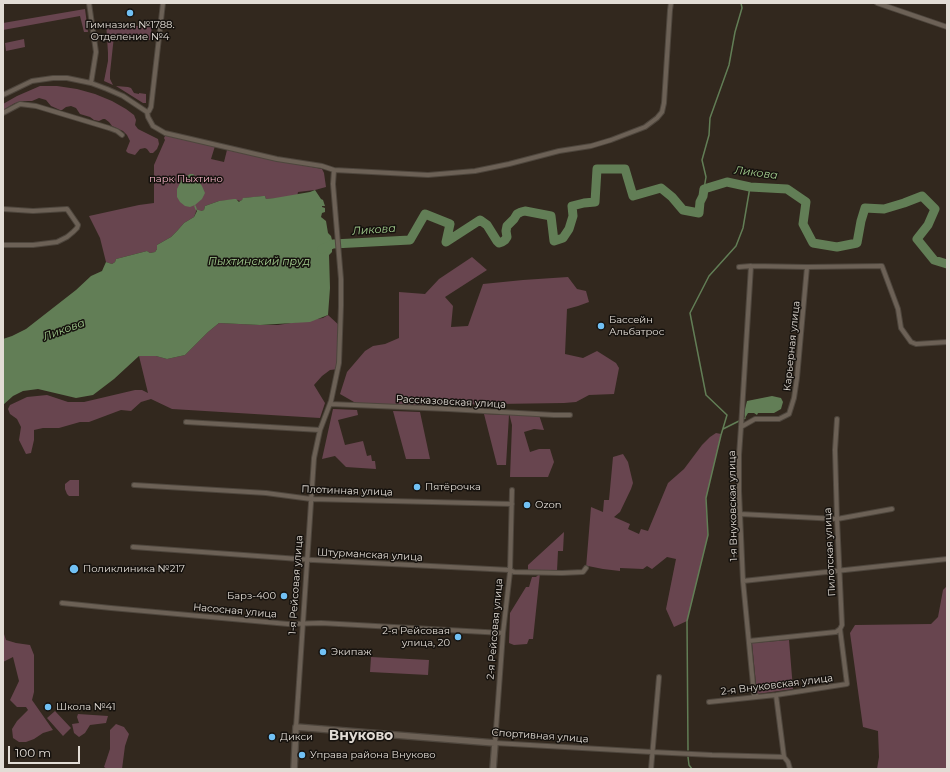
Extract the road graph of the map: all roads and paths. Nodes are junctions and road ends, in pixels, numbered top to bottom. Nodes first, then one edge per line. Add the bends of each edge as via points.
1 (89, 3) edge
2 (163, 3) edge
3 (671, 3) edge
4 (877, 3) edge
5 (947, 27) edge
6 (91, 83) junction
7 (3, 95) edge
8 (147, 112) junction
9 (3, 113) edge
10 (122, 135) dead end
11 (334, 170) junction
12 (3, 209) edge
13 (3, 245) edge
14 (751, 266) junction
15 (739, 267) dead end
16 (807, 267) junction
17 (947, 342) edge
18 (330, 404) junction
19 (570, 415) dead end
20 (837, 419) dead end
21 (186, 422) dead end
22 (741, 427) junction
23 (320, 430) junction
24 (134, 485) dead end
25 (512, 490) dead end
26 (311, 499) junction
27 (512, 504) junction
28 (892, 509) dead end
29 (740, 514) junction
30 (836, 519) junction
31 (133, 547) dead end
32 (307, 559) junction
33 (947, 559) edge
34 (586, 568) dead end
35 (510, 570) junction
36 (839, 571) junction
37 (743, 581) junction
38 (62, 603) dead end
39 (303, 624) junction
40 (840, 629) junction
41 (503, 633) junction
42 (749, 641) junction
43 (659, 677) dead end
44 (847, 684) joint
45 (776, 695) junction
46 (757, 696) junction
47 (709, 702) dead end
48 (296, 727) junction
49 (495, 743) junction
50 (652, 752) junction
51 (784, 757) junction
52 (294, 769) edge
53 (493, 769) edge
54 (651, 769) edge
55 (790, 769) edge

1 - 6 street via 96,52
2 - 8 street via 151,107
3 - 11 street via 664,103 662,112 645,127 591,146 475,171 428,174
4 - 5 street
6 - 7 street via 52,78 32,81
6 - 8 street via 118,94
8 - 11 street via 153,126 164,133
9 - 10 street via 20,104 36,106 109,128
11 - 18 street, 1-я Рейсовая улица via 342,306 339,363
12 - 13 street via 33,212 67,209 78,225 67,237 57,242
14 - 15 street
14 - 16 street
14 - 22 street, 1-я Внуковская улица
16 - 17 street via 882,266 898,309 901,328 911,342
16 - 22 street, Карьерная улица via 797,378 789,414 779,419 754,419
18 - 19 street, Рассказовская улица
18 - 23 street, 1-я Рейсовая улица
20 - 30 street, Пилотская улица
21 - 23 street
22 - 29 street, 1-я Внуковская улица
23 - 26 street, 1-я Рейсовая улица via 314,458
24 - 26 street, Плотинная улица via 266,492
25 - 27 street, 2-я Рейсовая улица
26 - 27 street, Плотинная улица
26 - 32 street, 1-я Рейсовая улица
27 - 35 street, 2-я Рейсовая улица
28 - 30 street
29 - 30 street
29 - 37 street, 1-я Внуковская улица
30 - 36 street, Пилотская улица
31 - 32 street, Штурманская улица
32 - 35 street, Штурманская улица
32 - 39 street, 1-я Рейсовая улица
33 - 36 street
34 - 35 street, Штурманская улица via 584,572 562,573
35 - 41 street, 2-я Рейсовая улица
36 - 37 street
36 - 40 street, Пилотская улица via 842,625
37 - 42 street, 1-я Внуковская улица
38 - 39 street, Насосная улица
39 - 41 street, Насосная улица via 328,623
39 - 48 street, 1-я Рейсовая улица
40 - 42 street via 836,632
40 - 44 street, Пилотская улица
41 - 49 street, 2-я Рейсовая улица
42 - 46 street, 1-я Внуковская улица via 754,694
43 - 50 street
44 - 45 street, 2-я Внуковская улица
45 - 46 street, 2-я Внуковская улица
45 - 51 street
46 - 47 street, 2-я Внуковская улица
48 - 49 street, Спортивная улица
48 - 52 street, 1-я Рейсовая улица
49 - 50 street, Спортивная улица
49 - 53 street, 2-я Рейсовая улица
50 - 51 street, Спортивная улица
50 - 54 street
51 - 55 street

